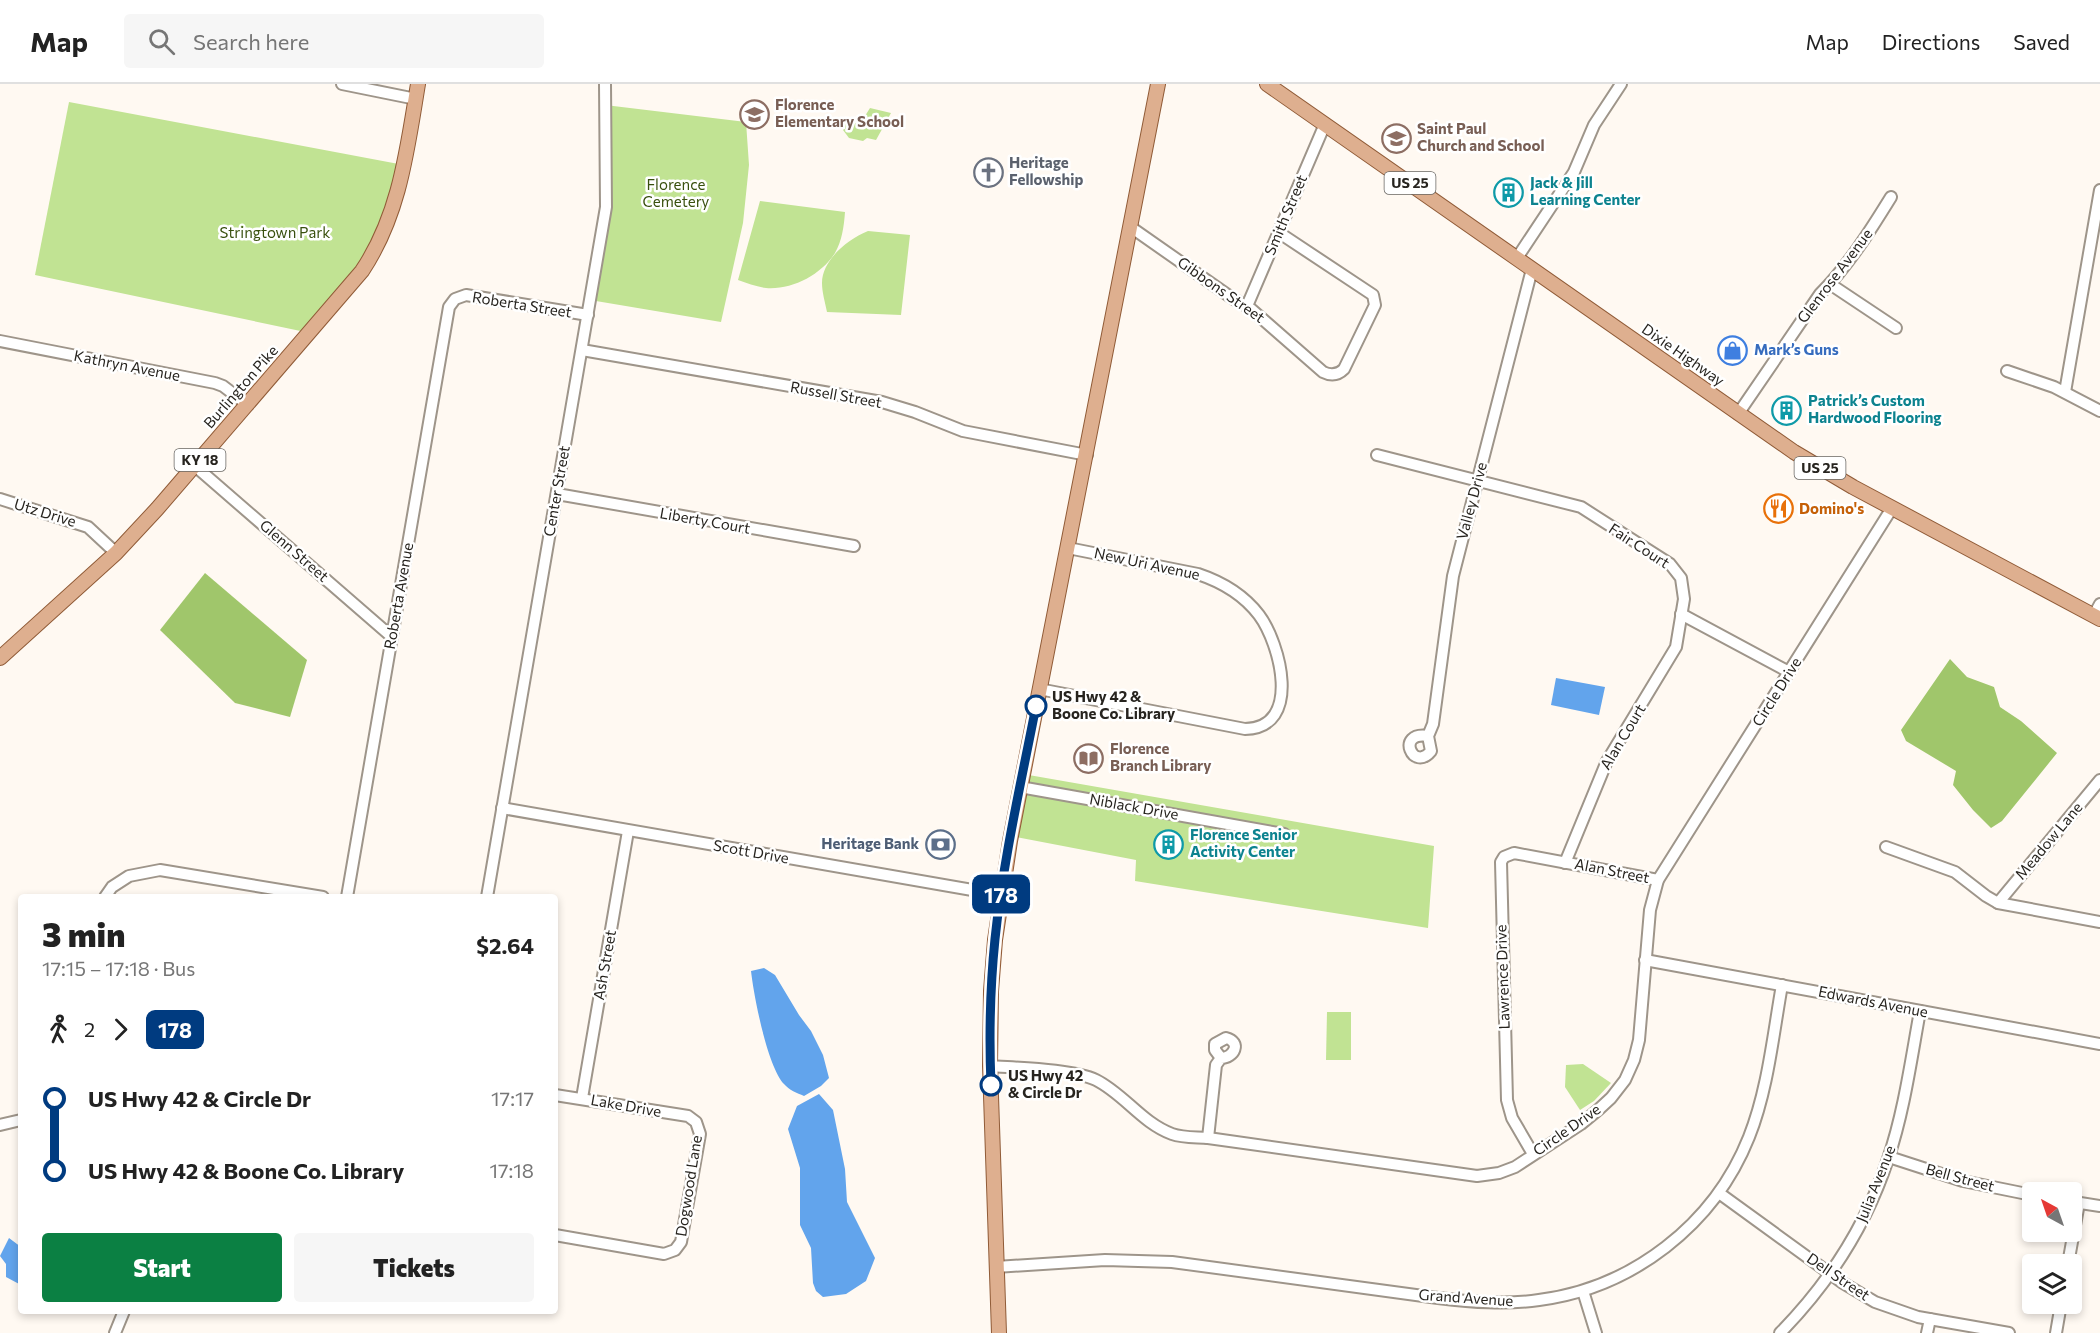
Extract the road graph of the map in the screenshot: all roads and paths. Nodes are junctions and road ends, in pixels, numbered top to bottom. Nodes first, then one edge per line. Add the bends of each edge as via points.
1 (342, 84) edge
2 (418, 84) edge
3 (605, 84) edge
4 (1158, 84) edge
5 (1267, 84) edge
6 (1621, 84) edge
7 (416, 99) junction
8 (1325, 124) junction
9 (2100, 190) edge
10 (1891, 197) dead end
11 (1132, 228) junction
12 (1278, 232) junction
13 (1516, 258) junction
14 (1532, 269) junction
15 (1830, 284) junction
16 (456, 298) joint
17 (1247, 306) junction
18 (588, 315) junction
19 (1896, 328) dead end
20 (0, 341) edge
21 (582, 350) junction
22 (2007, 371) dead end
23 (2066, 393) junction
24 (248, 405) junction
25 (2100, 411) edge
26 (1738, 414) junction
27 (1087, 455) junction
28 (1377, 455) dead end
29 (195, 466) junction
30 (1478, 481) junction
31 (557, 494) junction
32 (0, 499) edge
33 (1892, 508) junction
34 (854, 546) dead end
35 (1068, 548) junction
36 (116, 554) junction
37 (2098, 613) edge
38 (1681, 614) junction
39 (392, 637) junction
40 (0, 658) edge
41 (1789, 672) junction
42 (1039, 689) junction
43 (1428, 736) dead end
44 (2100, 780) edge
45 (1020, 787) junction
46 (502, 808) junction
47 (628, 831) junction
48 (1284, 834) dead end
49 (1886, 847) dead end
50 (1565, 863) junction
51 (1658, 880) junction
52 (107, 894) edge
53 (305, 894) edge
54 (348, 894) edge
55 (488, 894) edge
56 (1001, 895) junction
57 (1998, 903) junction
58 (2100, 922) edge
59 (1645, 960) junction
60 (1782, 985) junction
61 (1920, 1011) junction
62 (2100, 1044) edge
63 (1221, 1058) dead end
64 (990, 1066) junction
65 (558, 1095) edge
66 (582, 1098) junction
67 (18, 1121) edge
68 (696, 1122) joint
69 (0, 1125) edge
70 (1208, 1138) junction
71 (1533, 1154) junction
72 (1889, 1157) junction
73 (1719, 1192) junction
74 (2022, 1193) edge
75 (2082, 1203) edge
76 (2100, 1206) edge
77 (558, 1236) edge
78 (996, 1267) junction
79 (1830, 1274) junction
80 (1583, 1291) junction
81 (123, 1314) edge
82 (2059, 1314) edge
83 (1930, 1319) junction
84 (115, 1333) edge
85 (999, 1333) edge
86 (1596, 1333) edge
87 (1780, 1333) edge
88 (1927, 1333) edge
89 (2009, 1333) edge
90 (2056, 1333) edge

1 - 7 street
2 - 7 main road, Burlington Pike / KY 18
3 - 18 street, Center Street via 606,207
4 - 11 main road
5 - 8 main road, Dixie Highway / US 25
6 - 13 street via 1592,128 1574,172
7 - 24 main road, Burlington Pike / KY 18 via 401,183 379,244 347,290
8 - 12 street, Smith Street
8 - 13 main road, Dixie Highway / US 25
9 - 23 street
10 - 15 street, Glenrose Avenue
11 - 17 street, Gibbons Street
11 - 27 main road
12 - 17 street, Smith Street
12 - 17 street, Gibbons Street via 1373,295 1375,305 1344,369 1331,375
13 - 14 main road, Dixie Highway / US 25
14 - 26 main road, Dixie Highway / US 25
14 - 30 street, Valley Drive
15 - 19 street
15 - 26 street, Glenrose Avenue
16 - 18 street, Roberta Street via 466,295
16 - 39 street, Roberta Avenue via 449,307
18 - 21 street, Center Street
20 - 24 street, Kathryn Avenue via 215,383
21 - 27 street, Russell Street via 882,402 963,431
21 - 31 street, Center Street
22 - 23 street
23 - 25 street
24 - 29 main road, Burlington Pike / KY 18
26 - 33 main road, Dixie Highway / US 25 via 1794,452
27 - 35 main road
28 - 30 street, Fair Court
29 - 36 main road, Burlington Pike / KY 18
29 - 39 street, Glenn Street
30 - 38 street, Fair Court via 1581,507 1664,560 1677,571 1683,584
30 - 43 street, Valley Drive via 1453,576 1433,724
31 - 34 street, Liberty Court
31 - 46 street, Center Street
32 - 36 street, Utz Drive via 87,527
33 - 37 main road, Dixie Highway / US 25
33 - 41 street, Circle Drive
35 - 42 main road
35 - 42 street, New Uri Avenue via 1198,574 1237,593 1259,615 1274,642 1282,671 1280,697 1269,721 1245,729
36 - 40 main road, Burlington Pike / KY 18
38 - 41 street
38 - 50 street, Alan Court via 1672,656 1607,761
39 - 54 street, Roberta Avenue
41 - 51 street, Circle Drive
42 - 45 main road
44 - 57 street, Meadow Lane
45 - 48 street, Niblack Drive
45 - 56 main road
46 - 47 street, Scott Drive
46 - 55 street, Center Street
47 - 56 street, Scott Drive
47 - 66 street, Ash Street
49 - 57 street via 1955,872
50 - 51 street, Alan Street
50 - 71 street, Lawrence Drive via 1514,853 1504,857 1500,866 1508,1100 1512,1118
51 - 59 street, Circle Drive via 1650,910
52 - 53 street via 129,876 160,870
56 - 64 main road via 991,991
57 - 58 street
59 - 60 street, Edwards Avenue
59 - 71 street, Circle Drive via 1639,1040 1624,1080 1589,1117
60 - 61 street, Edwards Avenue
60 - 73 street, Grand Avenue via 1757,1114 1741,1154
61 - 62 street, Edwards Avenue
61 - 72 street, Julia Avenue
63 - 70 street via 1216,1065
64 - 70 street, Circle Drive via 1094,1079 1163,1130
64 - 78 main road
65 - 66 street, Lake Drive
66 - 68 street, Lake Drive via 688,1116
67 - 69 street
68 - 77 street, Dogwood Lane via 700,1134 681,1242 675,1250 664,1254
70 - 71 street, Circle Drive via 1477,1176 1515,1167
72 - 74 street, Bell Street via 1963,1181
72 - 79 street, Julia Avenue via 1865,1217
73 - 79 street, Dell Street
73 - 80 street, Grand Avenue via 1690,1226 1660,1252 1620,1276
75 - 76 street
78 - 80 street, Grand Avenue via 1105,1260 1172,1262 1482,1302 1537,1300
78 - 85 main road
79 - 83 street, Dell Street via 1875,1302
79 - 87 street, Julia Avenue
80 - 86 street
81 - 84 street
82 - 90 street
83 - 88 street
83 - 89 street, Dell Street

